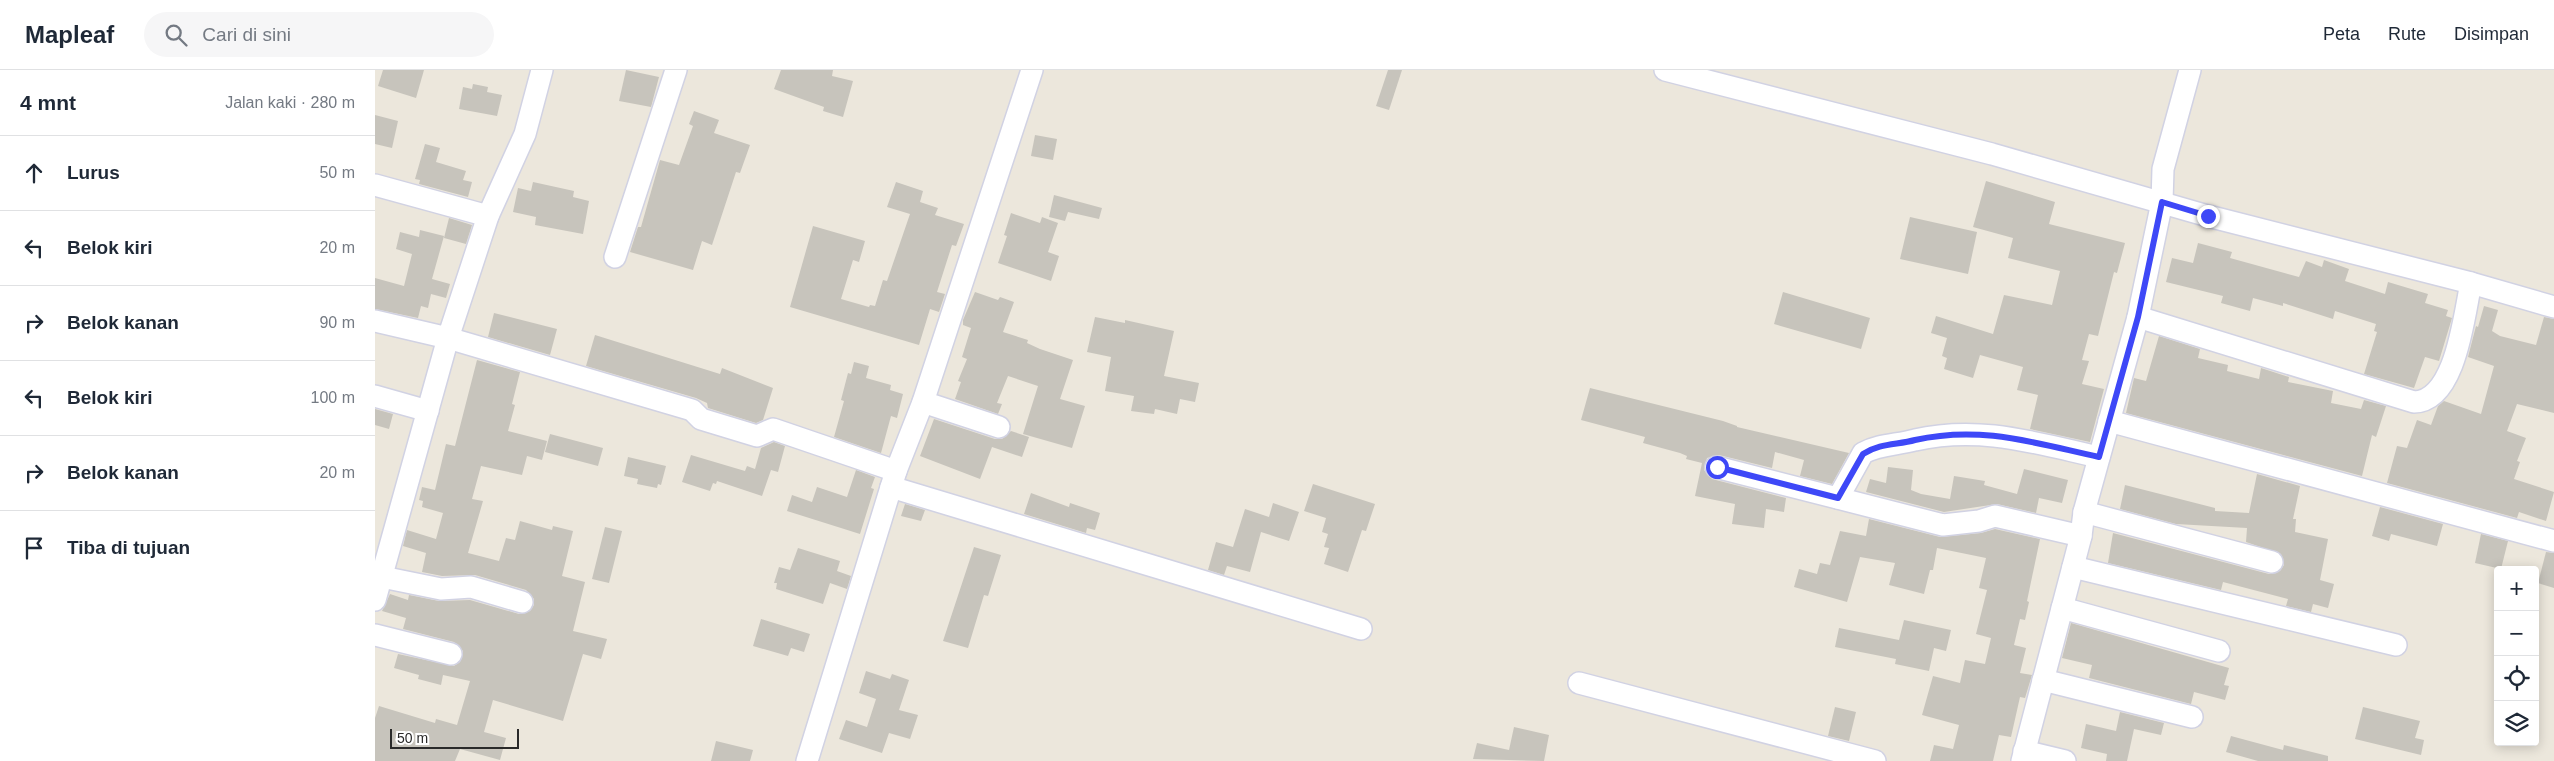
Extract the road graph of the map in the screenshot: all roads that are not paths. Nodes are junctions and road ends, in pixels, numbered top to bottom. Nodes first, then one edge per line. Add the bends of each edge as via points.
1 (542, 70) edge
2 (676, 70) edge
3 (1032, 70) edge
4 (1665, 70) edge
5 (2190, 70) edge
6 (375, 185) edge
7 (2162, 202) junction
8 (488, 216) junction
9 (615, 257) dead end
10 (2471, 283) junction
11 (2554, 307) edge
12 (2138, 317) junction
13 (375, 321) edge
14 (448, 338) junction
15 (375, 396) edge
16 (923, 402) junction
17 (429, 411) junction
18 (2109, 421) junction
19 (999, 427) dead end
20 (2099, 457) junction
21 (1717, 467) dead end
22 (894, 479) junction
23 (1838, 498) junction
24 (2084, 512) junction
25 (2081, 536) junction
26 (2554, 541) edge
27 (2272, 562) dead end
28 (2073, 567) junction
29 (381, 577) junction
30 (375, 600) edge
31 (522, 602) dead end
32 (2062, 608) junction
33 (1361, 629) dead end
34 (375, 635) edge
35 (2396, 645) dead end
36 (2219, 651) dead end
37 (451, 654) dead end
38 (2043, 680) junction
39 (1579, 684) dead end
40 (2192, 717) dead end
41 (2023, 756) edge
42 (807, 761) edge
43 (1875, 761) edge
44 (2065, 761) edge

1 - 8 street via 525,134
2 - 9 street
3 - 16 street
4 - 7 street via 2001,156
5 - 7 street via 2163,169
6 - 8 street
7 - 10 street
7 - 12 street
8 - 14 street
10 - 11 street
10 - 12 street via 2451,369 2434,395 2424,402 2414,402
12 - 18 street
13 - 14 street
14 - 17 street
14 - 22 street via 692,410 701,419 757,436 773,429
15 - 17 street
16 - 19 street
16 - 22 street
17 - 29 street
18 - 20 street
18 - 26 street
20 - 23 street via 1973,433 1937,435 1895,442 1863,454
20 - 24 street
21 - 23 street
22 - 33 street
22 - 42 street
23 - 25 street via 1943,525 1995,516
24 - 25 street
24 - 27 street
25 - 28 street
28 - 32 street
28 - 35 street
29 - 30 street
29 - 31 street via 441,589 471,587
32 - 36 street
32 - 38 street
34 - 37 street
38 - 40 street
38 - 41 street
39 - 43 street
41 - 44 street

